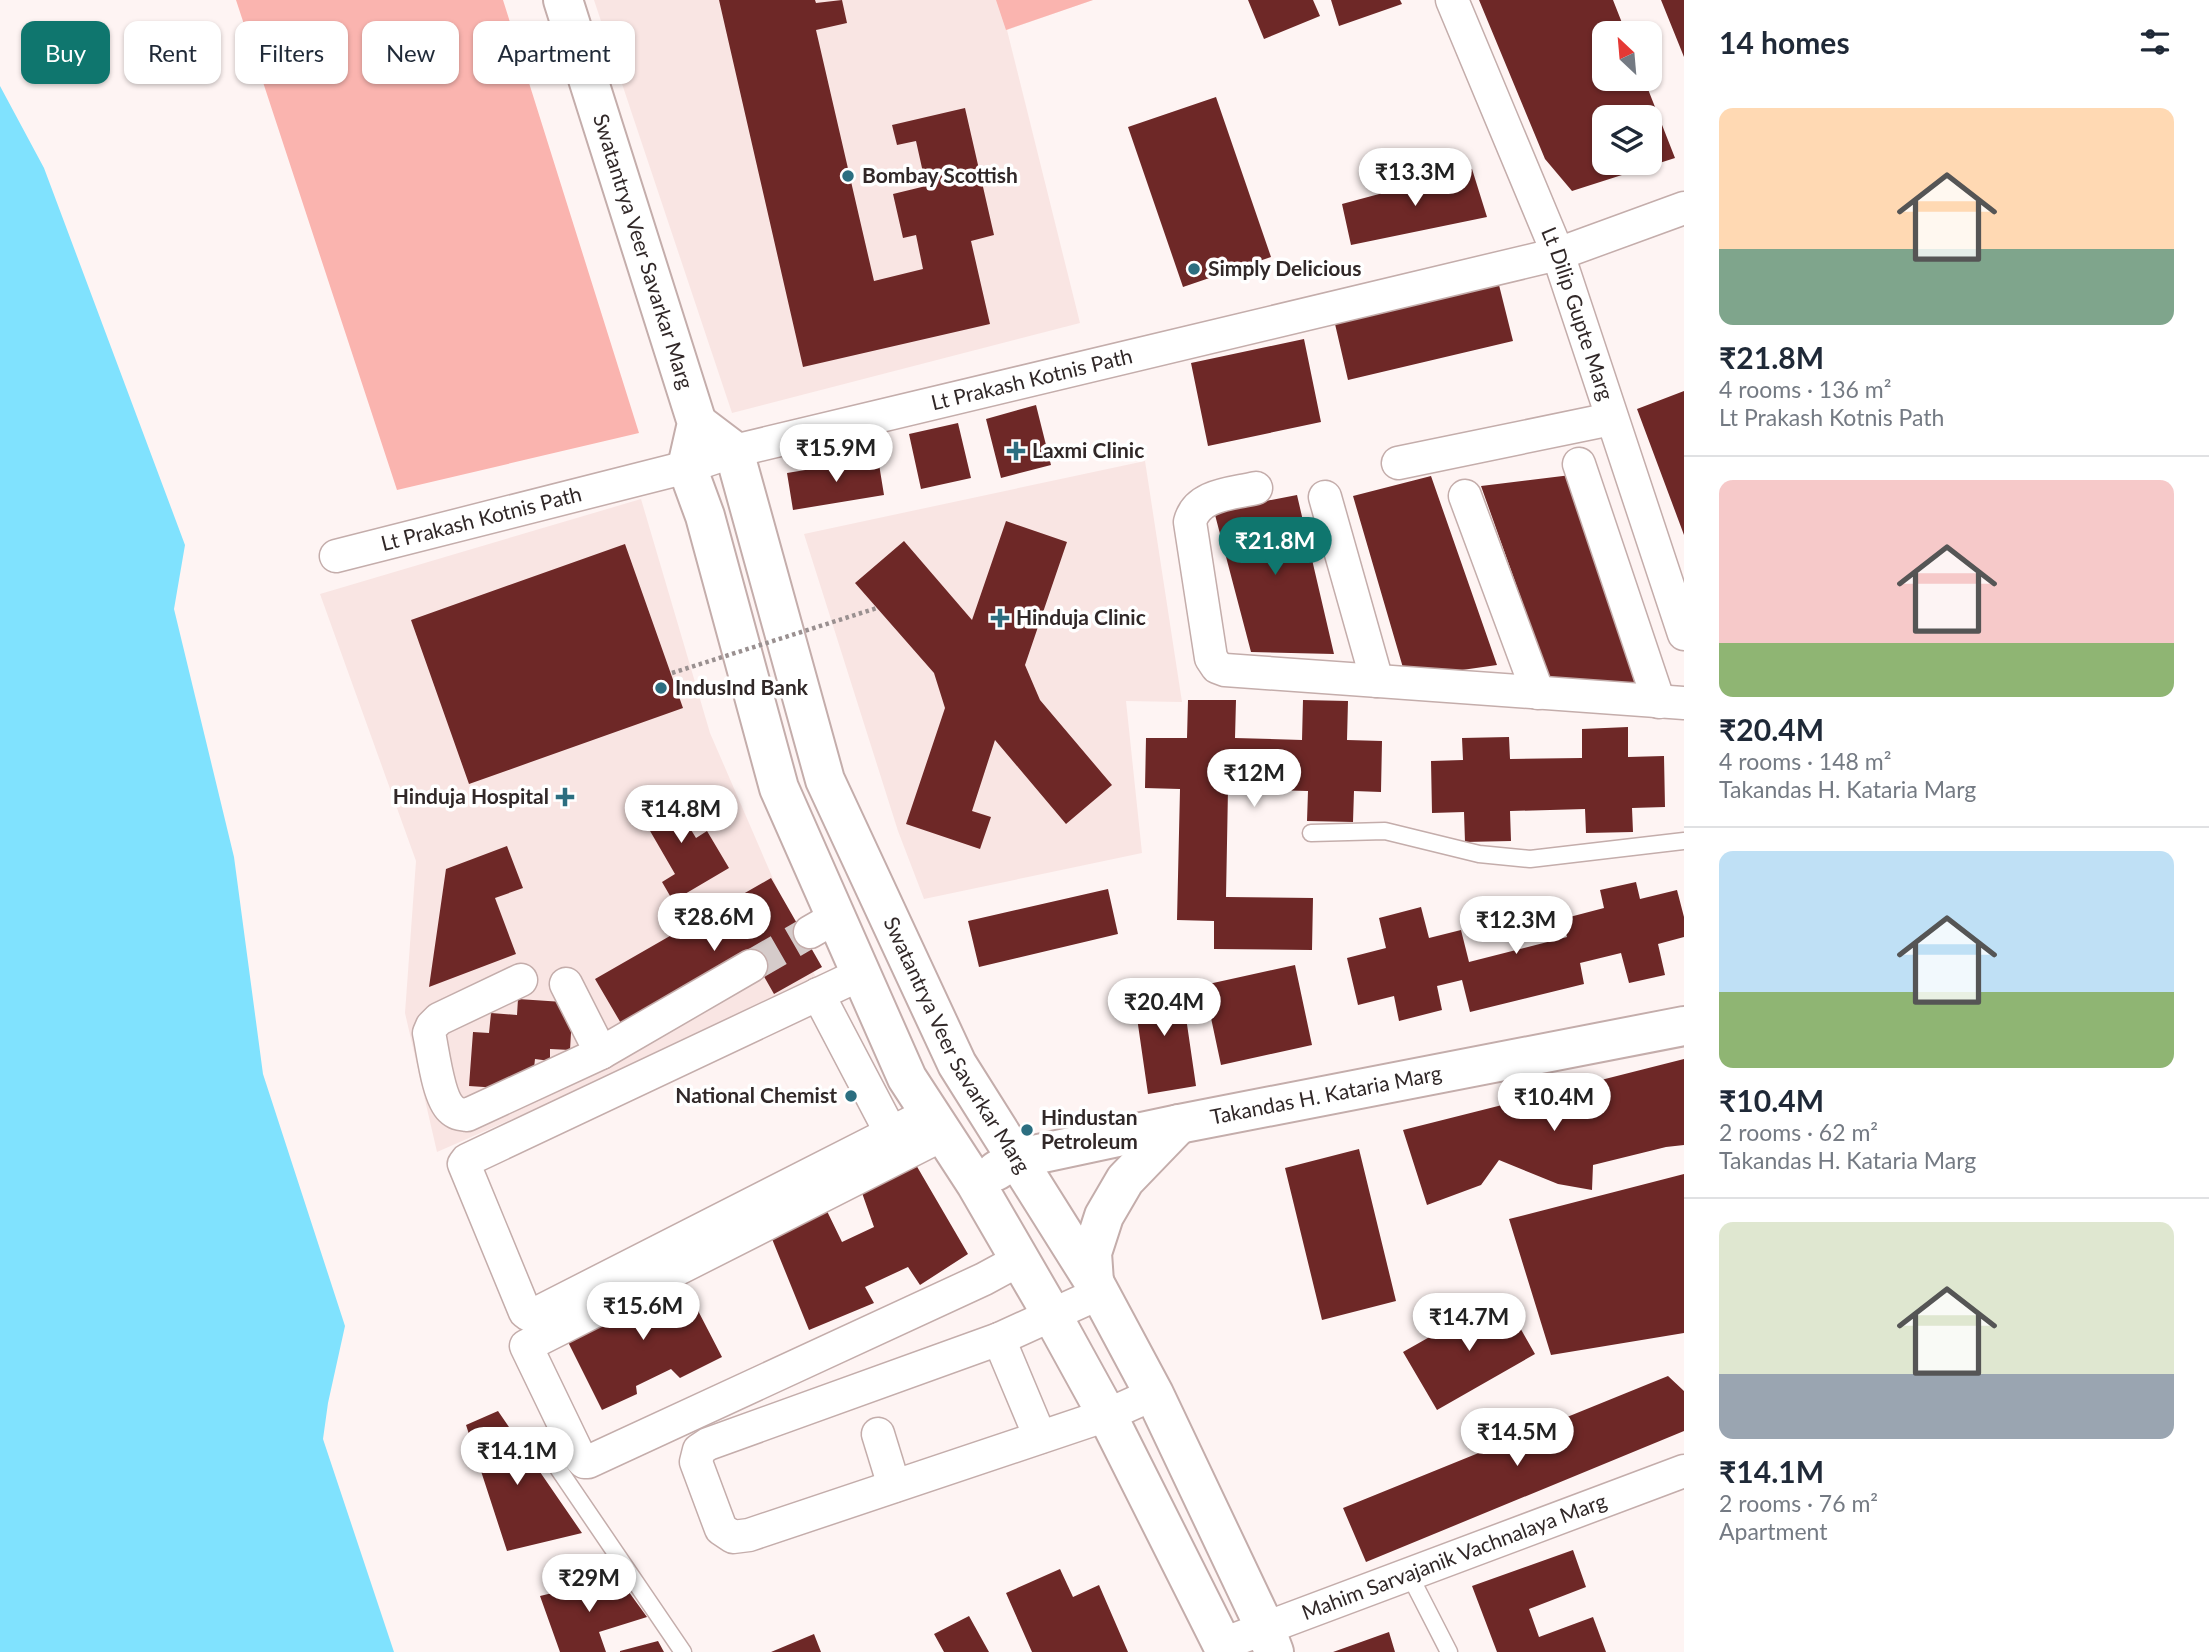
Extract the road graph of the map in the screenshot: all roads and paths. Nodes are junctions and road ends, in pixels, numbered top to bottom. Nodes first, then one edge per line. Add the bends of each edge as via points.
1 (563, 0) edge
2 (1452, 0) edge
3 (1684, 208) edge
4 (1558, 254) junction
5 (1611, 419) junction
6 (697, 423) junction
7 (734, 451) junction
8 (1398, 464) dead end
9 (1579, 464) dead end
10 (687, 467) junction
11 (1256, 488) dead end
12 (1465, 496) dead end
13 (1325, 497) dead end
14 (336, 556) dead end
15 (877, 608) dead end
16 (1684, 634) edge
17 (672, 673) dead end
18 (1377, 681) junction
19 (1538, 693) junction
20 (1672, 702) edge
21 (1311, 833) dead end
22 (1684, 841) edge
23 (751, 966) tunnel mouth
24 (861, 974) junction
25 (521, 980) dead end
26 (566, 984) dead end
27 (818, 994) junction
28 (1684, 1026) edge
29 (601, 1054) junction
30 (937, 1124) junction
31 (1179, 1124) junction
32 (891, 1133) junction
33 (1016, 1159) junction
34 (975, 1184) junction
35 (1019, 1260) junction
36 (1097, 1288) junction
37 (1052, 1315) junction
38 (999, 1339) junction
39 (1154, 1394) junction
40 (1107, 1415) junction
41 (878, 1434) dead end
42 (1040, 1437) junction
43 (549, 1455) dead end
44 (1684, 1471) edge
45 (894, 1486) junction
46 (1409, 1574) junction
47 (1269, 1640) edge
48 (1224, 1648) edge
49 (683, 1652) edge
50 (1449, 1652) edge

1 - 6 main road, Swatantrya Veer Savarkar Marg
2 - 4 street, Lt Dilip Gupte Marg
3 - 4 street, Lt Prakash Kotnis Path
4 - 5 street, Lt Dilip Gupte Marg
4 - 7 street, Lt Prakash Kotnis Path
5 - 8 street
5 - 16 street, Lt Dilip Gupte Marg
6 - 7 main road
6 - 10 main road
7 - 10 street, Lt Prakash Kotnis Path
7 - 33 main road, Swatantrya Veer Savarkar Marg via 825,779 957,1064
9 - 20 street
10 - 14 street, Lt Prakash Kotnis Path
10 - 24 main road via 823,924
11 - 18 street via 1207,500 1197,506 1190,522 1211,659 1225,670
12 - 19 street
13 - 18 street
15 - 17 path, bridge
18 - 19 street
19 - 20 street
21 - 22 lane via 1385,831 1479,854 1530,859
23 - 29 street
24 - 27 street
24 - 30 main road via 907,1077
25 - 29 street via 432,1026 429,1033 449,1108 467,1115
26 - 29 street
27 - 32 street
27 - 32 street via 464,1164 526,1312 533,1315
28 - 31 main road, Takandas H. Kataria Marg
30 - 32 street
30 - 34 main road
30 - 35 street via 526,1346 580,1458 588,1462
31 - 33 main road, Takandas H. Kataria Marg
31 - 36 main road via 1125,1180 1104,1216 1092,1253
33 - 34 main road, Takandas H. Kataria Marg
33 - 36 main road, Swatantrya Veer Savarkar Marg
34 - 35 main road
35 - 37 main road
36 - 37 street
36 - 39 main road, Swatantrya Veer Savarkar Marg
37 - 38 street
37 - 40 main road
38 - 42 street
38 - 45 street via 708,1444 696,1456 721,1529 733,1537
39 - 40 street
39 - 47 main road, Swatantrya Veer Savarkar Marg
40 - 42 street
40 - 48 main road
41 - 45 street
42 - 45 street
43 - 49 lane
44 - 46 street, Mahim Sarvajanik Vachnalaya Marg
46 - 47 street, Mahim Sarvajanik Vachnalaya Marg
46 - 50 lane
47 - 48 street, Mahim Sarvajanik Vachnalaya Marg

